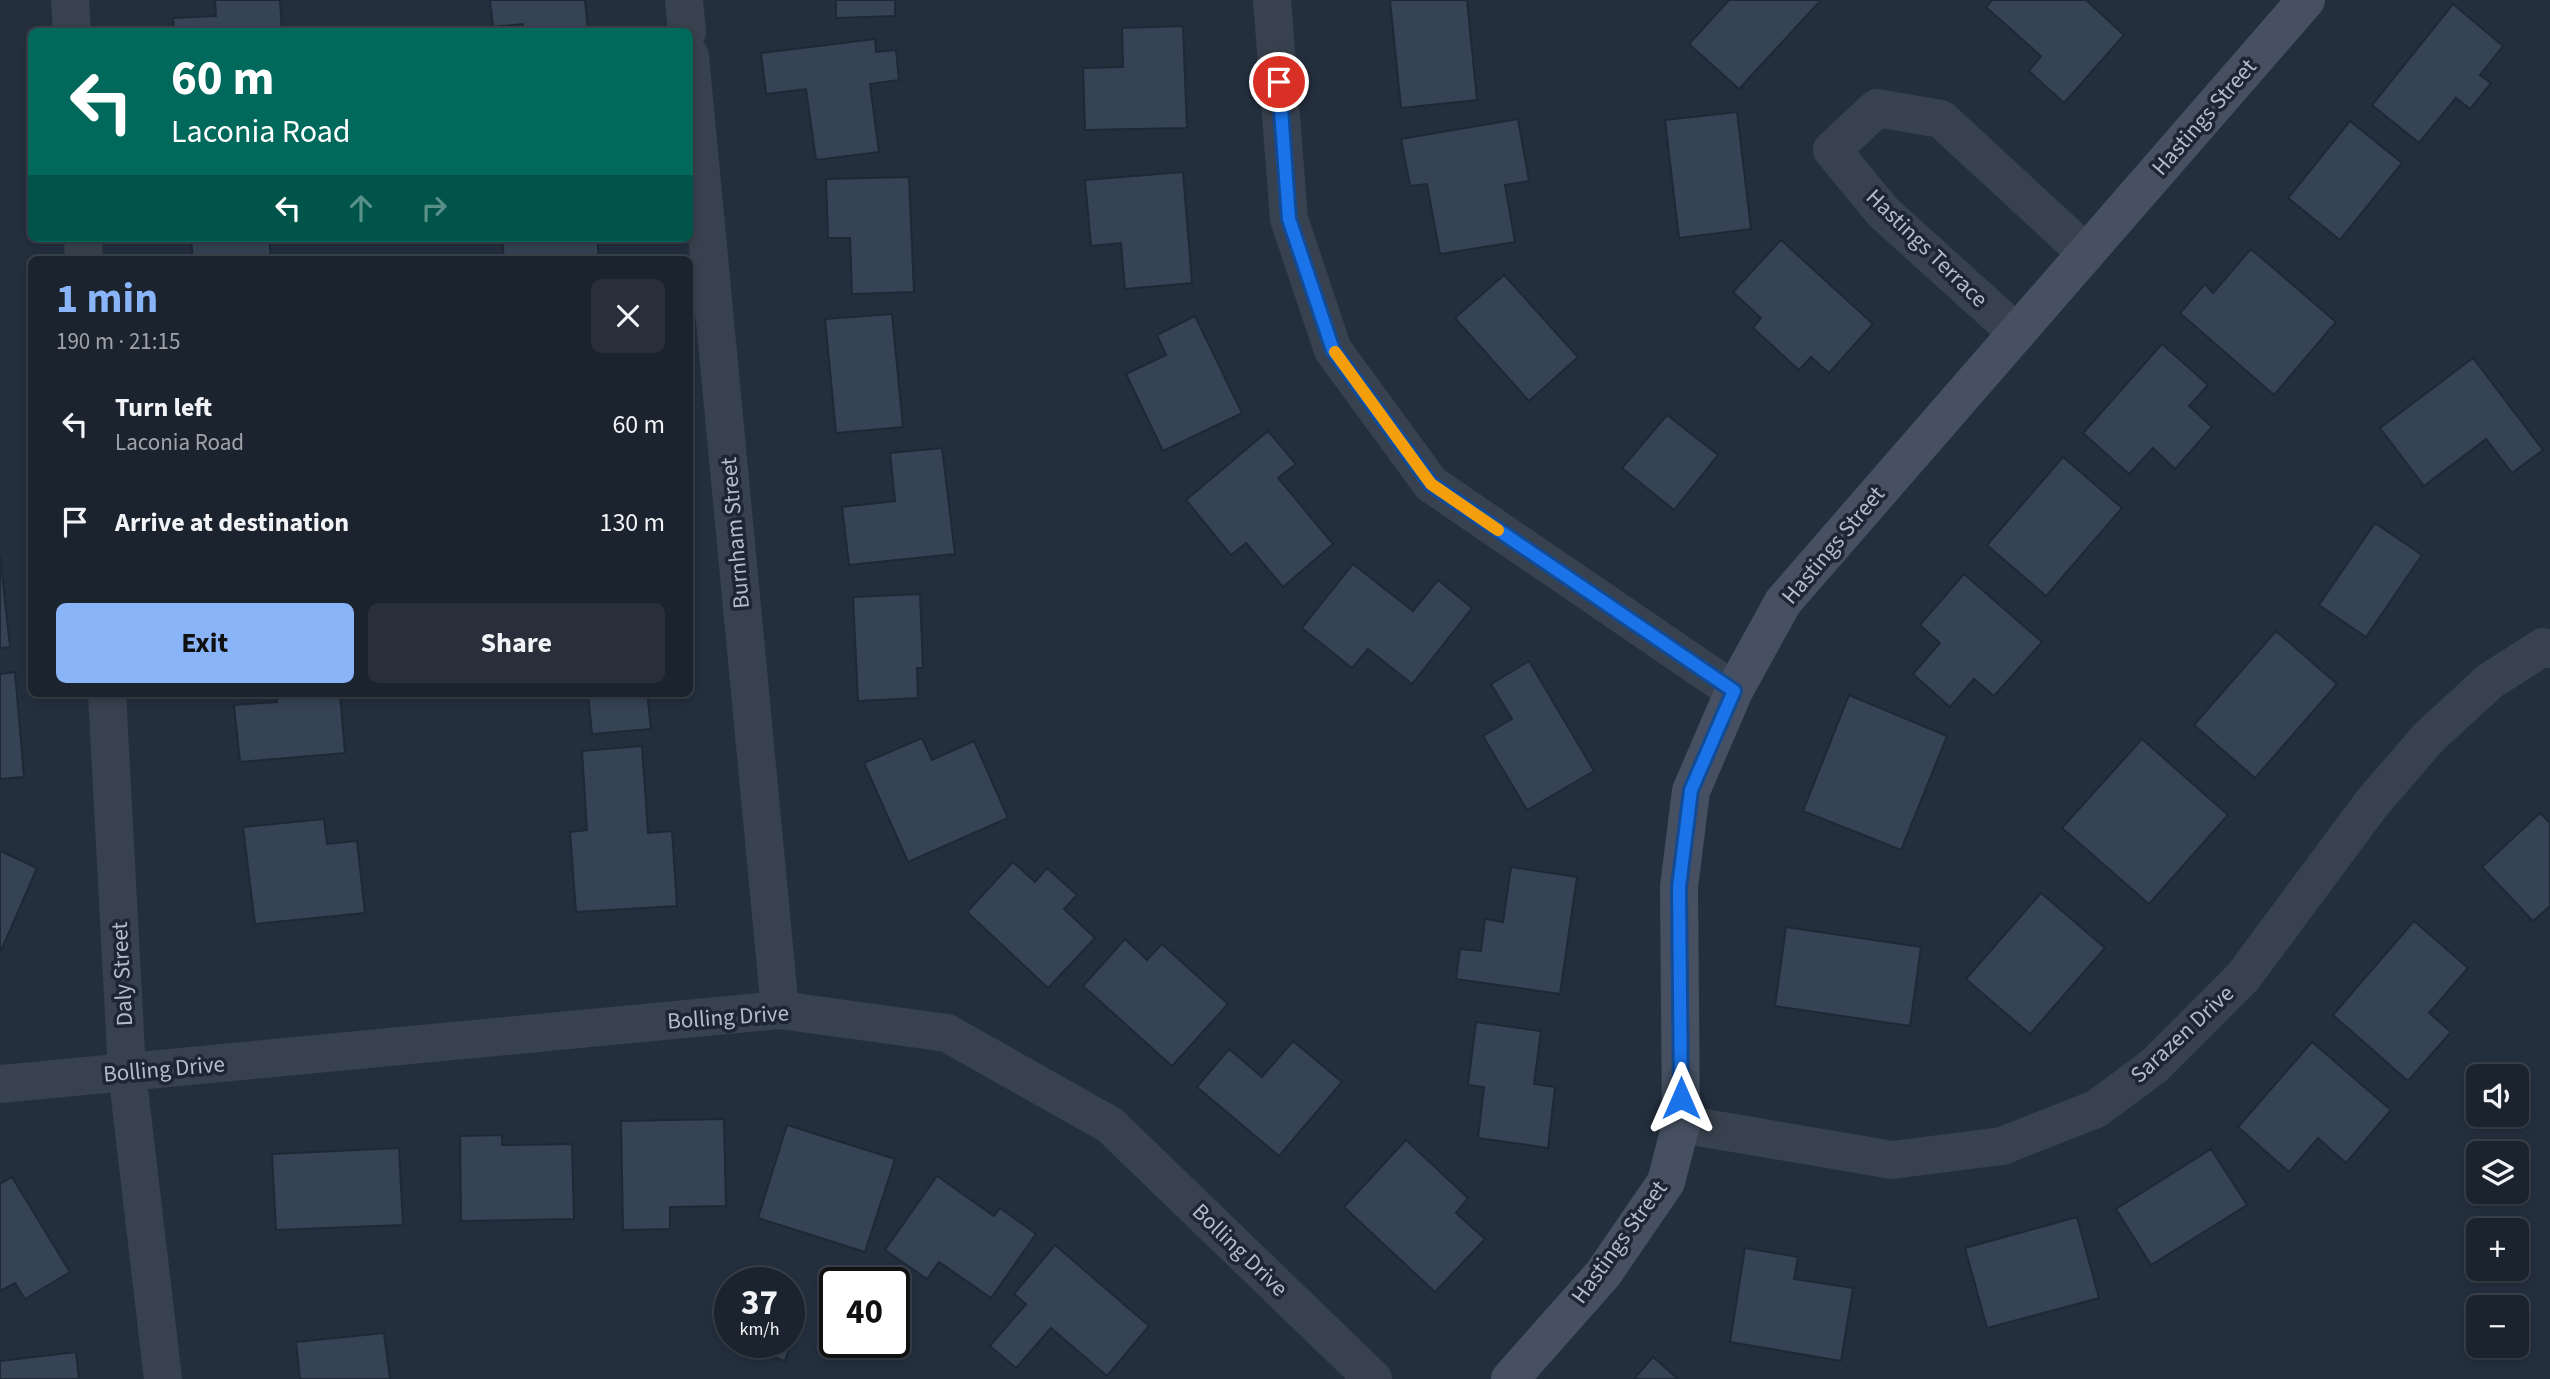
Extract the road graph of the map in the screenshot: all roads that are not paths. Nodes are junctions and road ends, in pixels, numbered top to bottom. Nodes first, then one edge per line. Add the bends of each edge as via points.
1 (70, 0) edge
2 (684, 0) edge
3 (1272, 0) edge
4 (2305, 0) edge
5 (72, 28) edge
6 (687, 28) edge
7 (693, 88) edge
8 (2087, 253) junction
9 (2017, 333) junction
10 (2550, 649) edge
11 (1734, 691) junction
12 (107, 697) edge
13 (780, 1010) junction
14 (127, 1072) junction
15 (0, 1084) edge
16 (1681, 1124) junction
17 (163, 1379) edge
18 (1373, 1379) edge
19 (1510, 1379) edge

1 - 5 street
2 - 6 street
3 - 11 street via 1289,219 1333,350 1431,484
4 - 8 street, Hastings Street
7 - 13 street, Burnham Street
8 - 9 street, Hastings Street
8 - 9 street, Hastings Terrace via 1941,119 1877,108 1832,150 1882,212
9 - 11 street, Hastings Street via 1783,602
10 - 16 street, Sarazen Drive via 2543,647 2490,681 2429,737 2372,803 2243,977 2154,1066 2096,1109 2002,1146 1892,1160
11 - 16 street, Hastings Street via 1691,790 1681,873
12 - 14 street, Daly Street
13 - 14 street, Bolling Drive
13 - 18 street, Bolling Drive via 947,1033 1110,1125
14 - 15 street, Bolling Drive
14 - 17 street, Daly Street
16 - 19 street, Hastings Street via 1666,1182 1603,1273

